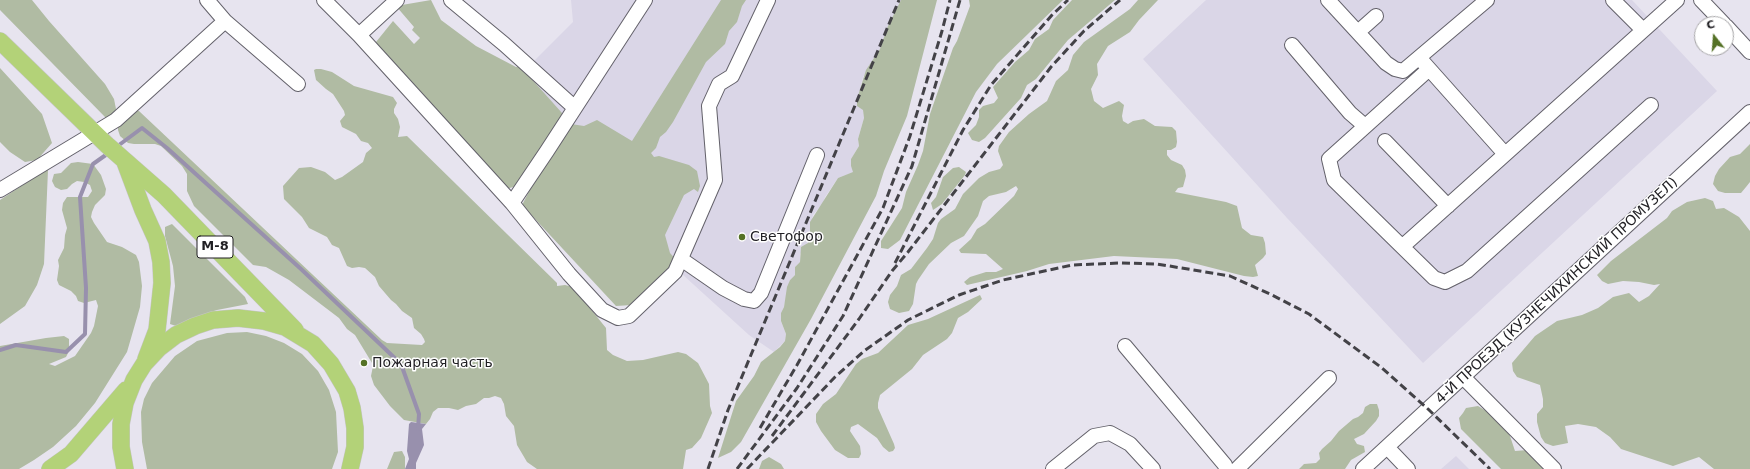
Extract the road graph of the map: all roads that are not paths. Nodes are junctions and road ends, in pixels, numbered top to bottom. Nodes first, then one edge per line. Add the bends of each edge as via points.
1 (207, 0) edge
2 (324, 0) edge
3 (397, 0) edge
4 (451, 0) edge
5 (644, 0) edge
6 (768, 0) edge
7 (1328, 0) edge
8 (1487, 0) edge
9 (1612, 0) edge
10 (1677, 0) edge
11 (1701, 0) edge
12 (1376, 16) dead end
13 (1716, 16) edge
14 (225, 21) junction
15 (1643, 30) junction
16 (1358, 32) junction
17 (359, 35) junction
18 (1734, 35) edge
19 (0, 42) edge
20 (1292, 45) dead end
21 (1750, 52) edge
22 (1419, 57) junction
23 (1429, 69) junction
24 (298, 84) dead end
25 (1651, 105) dead end
26 (575, 108) junction
27 (1750, 112) edge
28 (1365, 126) junction
29 (95, 132) junction
30 (1385, 141) dead end
31 (116, 152) junction
32 (1506, 154) junction
33 (817, 155) dead end
34 (0, 190) edge
35 (512, 203) junction
36 (1448, 206) junction
37 (1403, 246) junction
38 (681, 259) junction
39 (302, 337) junction
40 (1125, 346) dead end
41 (144, 364) junction
42 (1463, 377) junction
43 (1330, 378) dead end
44 (134, 380) junction
45 (1387, 447) junction
46 (352, 467) edge
47 (50, 469) edge
48 (126, 469) edge
49 (1053, 469) edge
50 (1153, 469) edge
51 (1226, 469) edge
52 (1237, 469) edge
53 (1363, 469) edge
54 (1408, 469) edge
55 (1554, 469) edge

1 - 14 street
2 - 17 street
3 - 17 street
4 - 26 street
5 - 26 street
6 - 38 street via 732,76 719,84 709,106 715,180
7 - 16 street
8 - 22 street
9 - 15 street
10 - 15 street
11 - 13 street
12 - 16 street
14 - 24 street
14 - 29 street via 116,120
15 - 32 street
16 - 22 street via 1394,69 1403,71
17 - 35 street
18 - 21 street
19 - 29 main road, М-8
20 - 28 street via 1350,113
22 - 23 street
23 - 28 street
23 - 32 street
25 - 37 street via 1467,271 1446,282 1434,278
26 - 35 street
27 - 42 street, 4-Й ПРОЕЗД (КУЗНЕЧИХИНСКИЙ ПРОМУЗЕЛ)
28 - 37 street via 1329,159 1330,169 1334,180
29 - 31 main road, М-8
29 - 34 street
30 - 36 street
31 - 39 main road, М-8 via 164,195
31 - 41 main road, М-8 via 157,241 161,262 162,282 157,330
32 - 36 street
33 - 38 street via 761,293 754,301 744,300 723,288
35 - 38 street via 569,274 602,310 618,318 629,316 675,272
36 - 37 street
39 - 41 main road, М-8 via 284,327 264,321 238,318 213,320 176,335
39 - 46 main road, М-8 via 331,364 347,392 355,428
40 - 51 street
41 - 44 main road, М-8
42 - 45 street, 4-Й ПРОЕЗД (КУЗНЕЧИХИНСКИЙ ПРОМУЗЕЛ)
42 - 55 street
43 - 52 street
44 - 47 main road via 77,448
44 - 48 main road, М-8 via 125,403 121,424 121,447
45 - 53 street, 4-Й ПРОЕЗД (КУЗНЕЧИХИНСКИЙ ПРОМУЗЕЛ)
45 - 54 street
49 - 50 street via 1094,436 1110,434 1130,444

